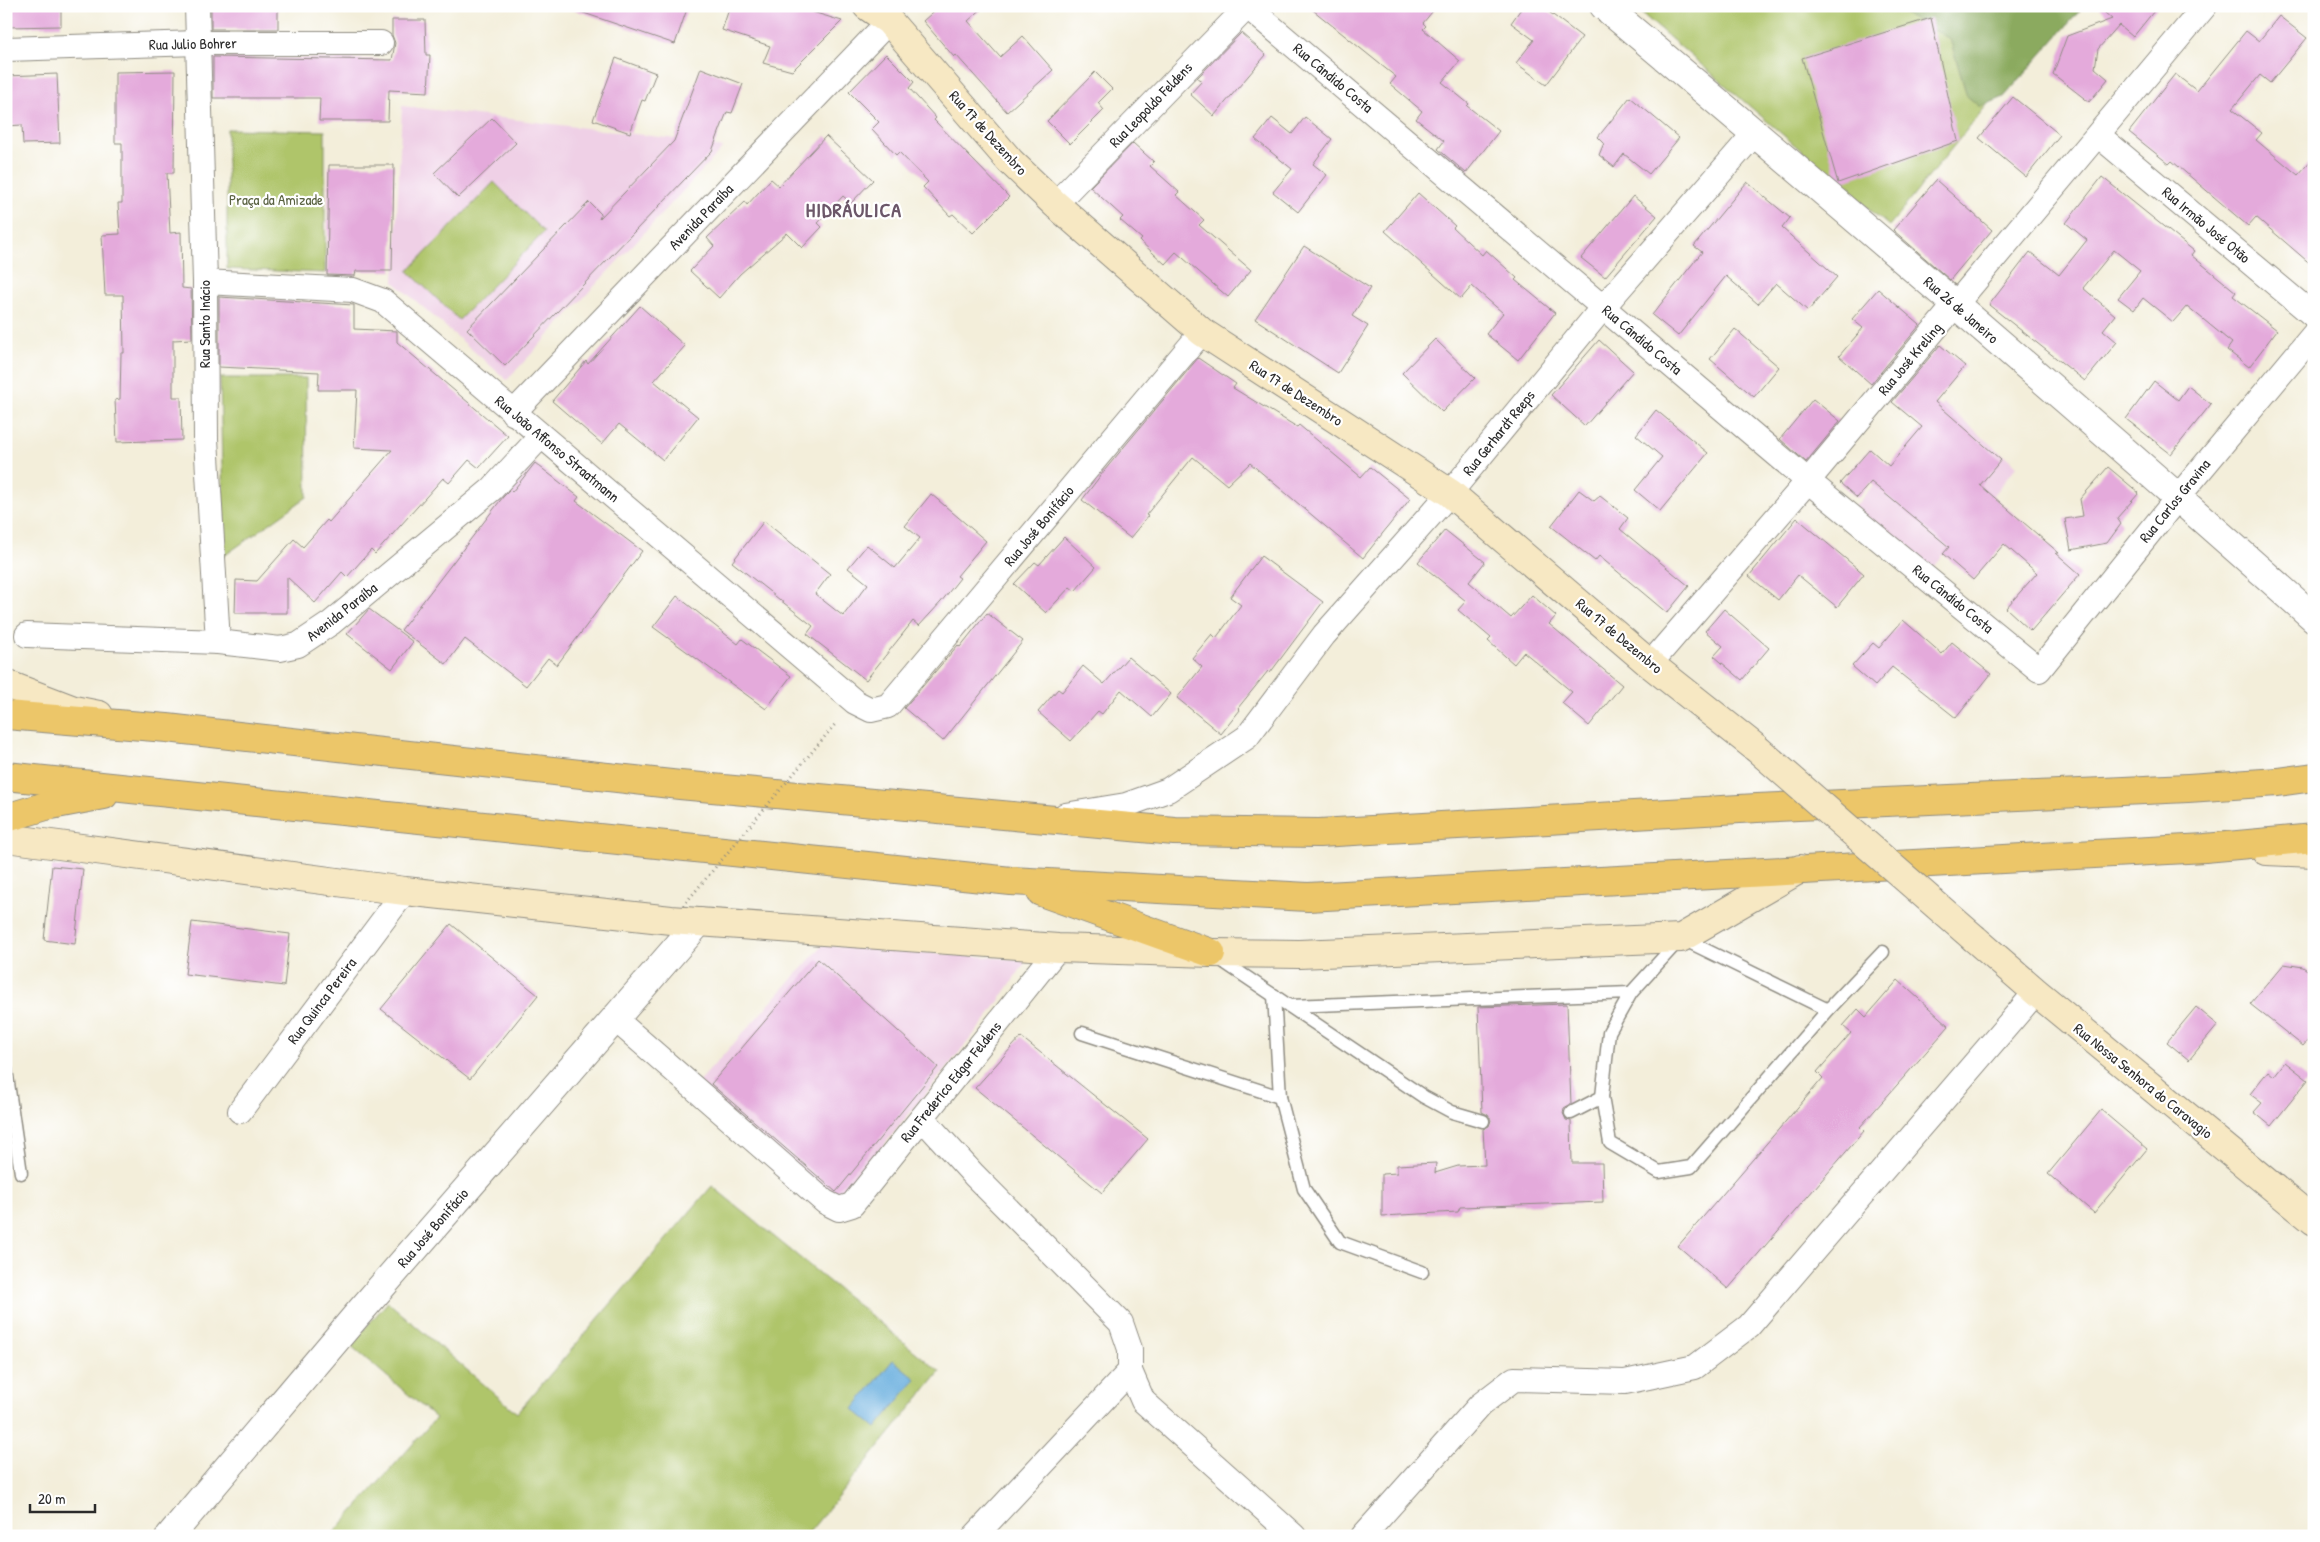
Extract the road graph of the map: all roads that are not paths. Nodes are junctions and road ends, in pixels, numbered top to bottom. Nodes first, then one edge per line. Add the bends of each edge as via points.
1 (196, 6) edge
2 (866, 6) edge
3 (1248, 6) edge
4 (1604, 6) edge
5 (2206, 6) edge
6 (889, 22) junction
7 (198, 43) junction
8 (381, 43) dead end
9 (6, 49) edge
10 (1755, 133) junction
11 (2098, 135) junction
12 (1055, 204) junction
13 (205, 282) junction
14 (1955, 305) junction
15 (1604, 306) junction
16 (2314, 316) edge
17 (1202, 332) junction
18 (2314, 334) edge
19 (513, 413) junction
20 (542, 436) junction
21 (1808, 481) junction
22 (1450, 493) junction
23 (2178, 497) junction
24 (2314, 618) edge
25 (27, 635) dead end
26 (218, 642) junction
27 (1650, 664) junction
28 (2039, 670) joint
29 (6, 684) edge
30 (871, 710) joint
31 (6, 715) edge
32 (167, 728) junction
33 (6, 776) edge
34 (2314, 777) edge
35 (130, 790) junction
36 (6, 818) edge
37 (1028, 818) junction
38 (6, 838) edge
39 (2314, 838) edge
40 (2205, 848) junction
41 (2314, 853) edge
42 (1800, 869) junction
43 (1011, 881) junction
44 (405, 891) junction
45 (691, 914) junction
46 (1682, 938) junction
47 (1975, 939) joint
48 (1058, 948) junction
49 (1211, 952) junction
50 (1883, 952) dead end
51 (2036, 992) junction
52 (1631, 993) junction
53 (1274, 995) junction
54 (1290, 1006) junction
55 (1828, 1010) junction
56 (615, 1019) junction
57 (1082, 1033) dead end
58 (6, 1069) edge
59 (1280, 1097) junction
60 (1602, 1097) junction
61 (240, 1111) dead end
62 (1571, 1113) dead end
63 (922, 1118) junction
64 (1483, 1121) dead end
65 (21, 1173) dead end
66 (2314, 1221) edge
67 (1422, 1272) dead end
68 (1130, 1371) junction
69 (170, 1536) edge
70 (975, 1536) edge
71 (1294, 1536) edge
72 (1363, 1536) edge

1 - 7 street, Rua Santo Inácio
2 - 6 main road, Rua 17 de Dezembro
3 - 12 street, Rua Leopoldo Feldens
3 - 15 street, Rua Cândido Costa
4 - 10 street, Rua 26 de Janeiro
5 - 11 street, Rua José Kreling
6 - 12 main road, Rua 17 de Dezembro via 1010,161
6 - 19 street, Avenida Paraíba
7 - 8 street, Rua Julio Bohrer
7 - 9 street, Rua Julio Bohrer
7 - 13 street, Rua Santo Inácio
10 - 14 street, Rua 26 de Janeiro
10 - 15 street, Rua Gerhardt Reeps
11 - 14 street, Rua José Kreling
11 - 16 street, Rua Irmão José Otão
12 - 17 main road, Rua 17 de Dezembro
13 - 19 street, Rua João Affonso Straatmann via 353,290 383,301
13 - 26 street, Rua Santo Inácio via 206,439
14 - 21 street, Rua José Kreling
14 - 23 street, Rua 26 de Janeiro
15 - 21 street, Rua Cândido Costa
15 - 22 street, Rua Gerhardt Reeps
17 - 22 main road, Rua 17 de Dezembro
17 - 30 street, Rua José Bonifácio via 888,706
18 - 23 street, Rua Carlos Gravina
19 - 20 street, Rua João Affonso Straatmann
20 - 26 street, Avenida Paraíba via 492,489 331,624 298,645 280,649
20 - 30 street, Rua João Affonso Straatmann via 855,702
21 - 27 street, Rua José Kreling
21 - 28 street, Rua Cândido Costa
22 - 27 main road, Rua 17 de Dezembro
22 - 37 street, Rua Gerhardt Reeps via 1324,635 1248,737 1168,790 1126,805
23 - 24 street, Rua 26 de Janeiro
23 - 28 street, Rua Carlos Gravina
25 - 26 street, Avenida Paraíba
27 - 47 main road, Rua 17 de Dezembro, bridge via 1756,748
29 - 32 main road via 74,710
31 - 32 highway
32 - 37 highway via 680,785
33 - 35 highway
34 - 37 highway via 2188,788 1319,833 1174,831
35 - 36 highway via 46,806
35 - 43 highway
38 - 44 main road
39 - 40 highway
40 - 41 main road
40 - 42 highway
42 - 43 highway via 1308,897
42 - 46 main road
43 - 49 highway
44 - 45 main road
44 - 61 street, Rua Quinca Pereira
45 - 48 main road
45 - 56 street, Rua José Bonifácio
46 - 49 main road via 1298,954
46 - 52 lane
46 - 55 lane
47 - 51 main road, Rua Nossa Senhora do Caravagio
48 - 49 main road
48 - 63 street, Rua Frederico Edgar Feldens
49 - 53 lane
50 - 55 lane
51 - 66 main road, Rua Nossa Senhora do Caravagio
51 - 72 street via 1749,1326 1695,1366 1625,1382 1514,1379 1480,1405
52 - 54 lane
52 - 60 lane via 1609,1032
53 - 54 lane
53 - 59 lane
54 - 64 lane via 1424,1097 1452,1112
55 - 60 lane via 1691,1167 1660,1172 1610,1143
56 - 63 street, Rua Frederico Edgar Feldens via 825,1202 839,1210 852,1205
56 - 69 street, Rua José Bonifácio via 357,1314
57 - 59 lane
58 - 65 lane
59 - 67 lane via 1304,1189 1340,1242
60 - 62 lane
63 - 68 street via 1121,1323 1130,1349
68 - 70 street
68 - 71 street via 1143,1401

